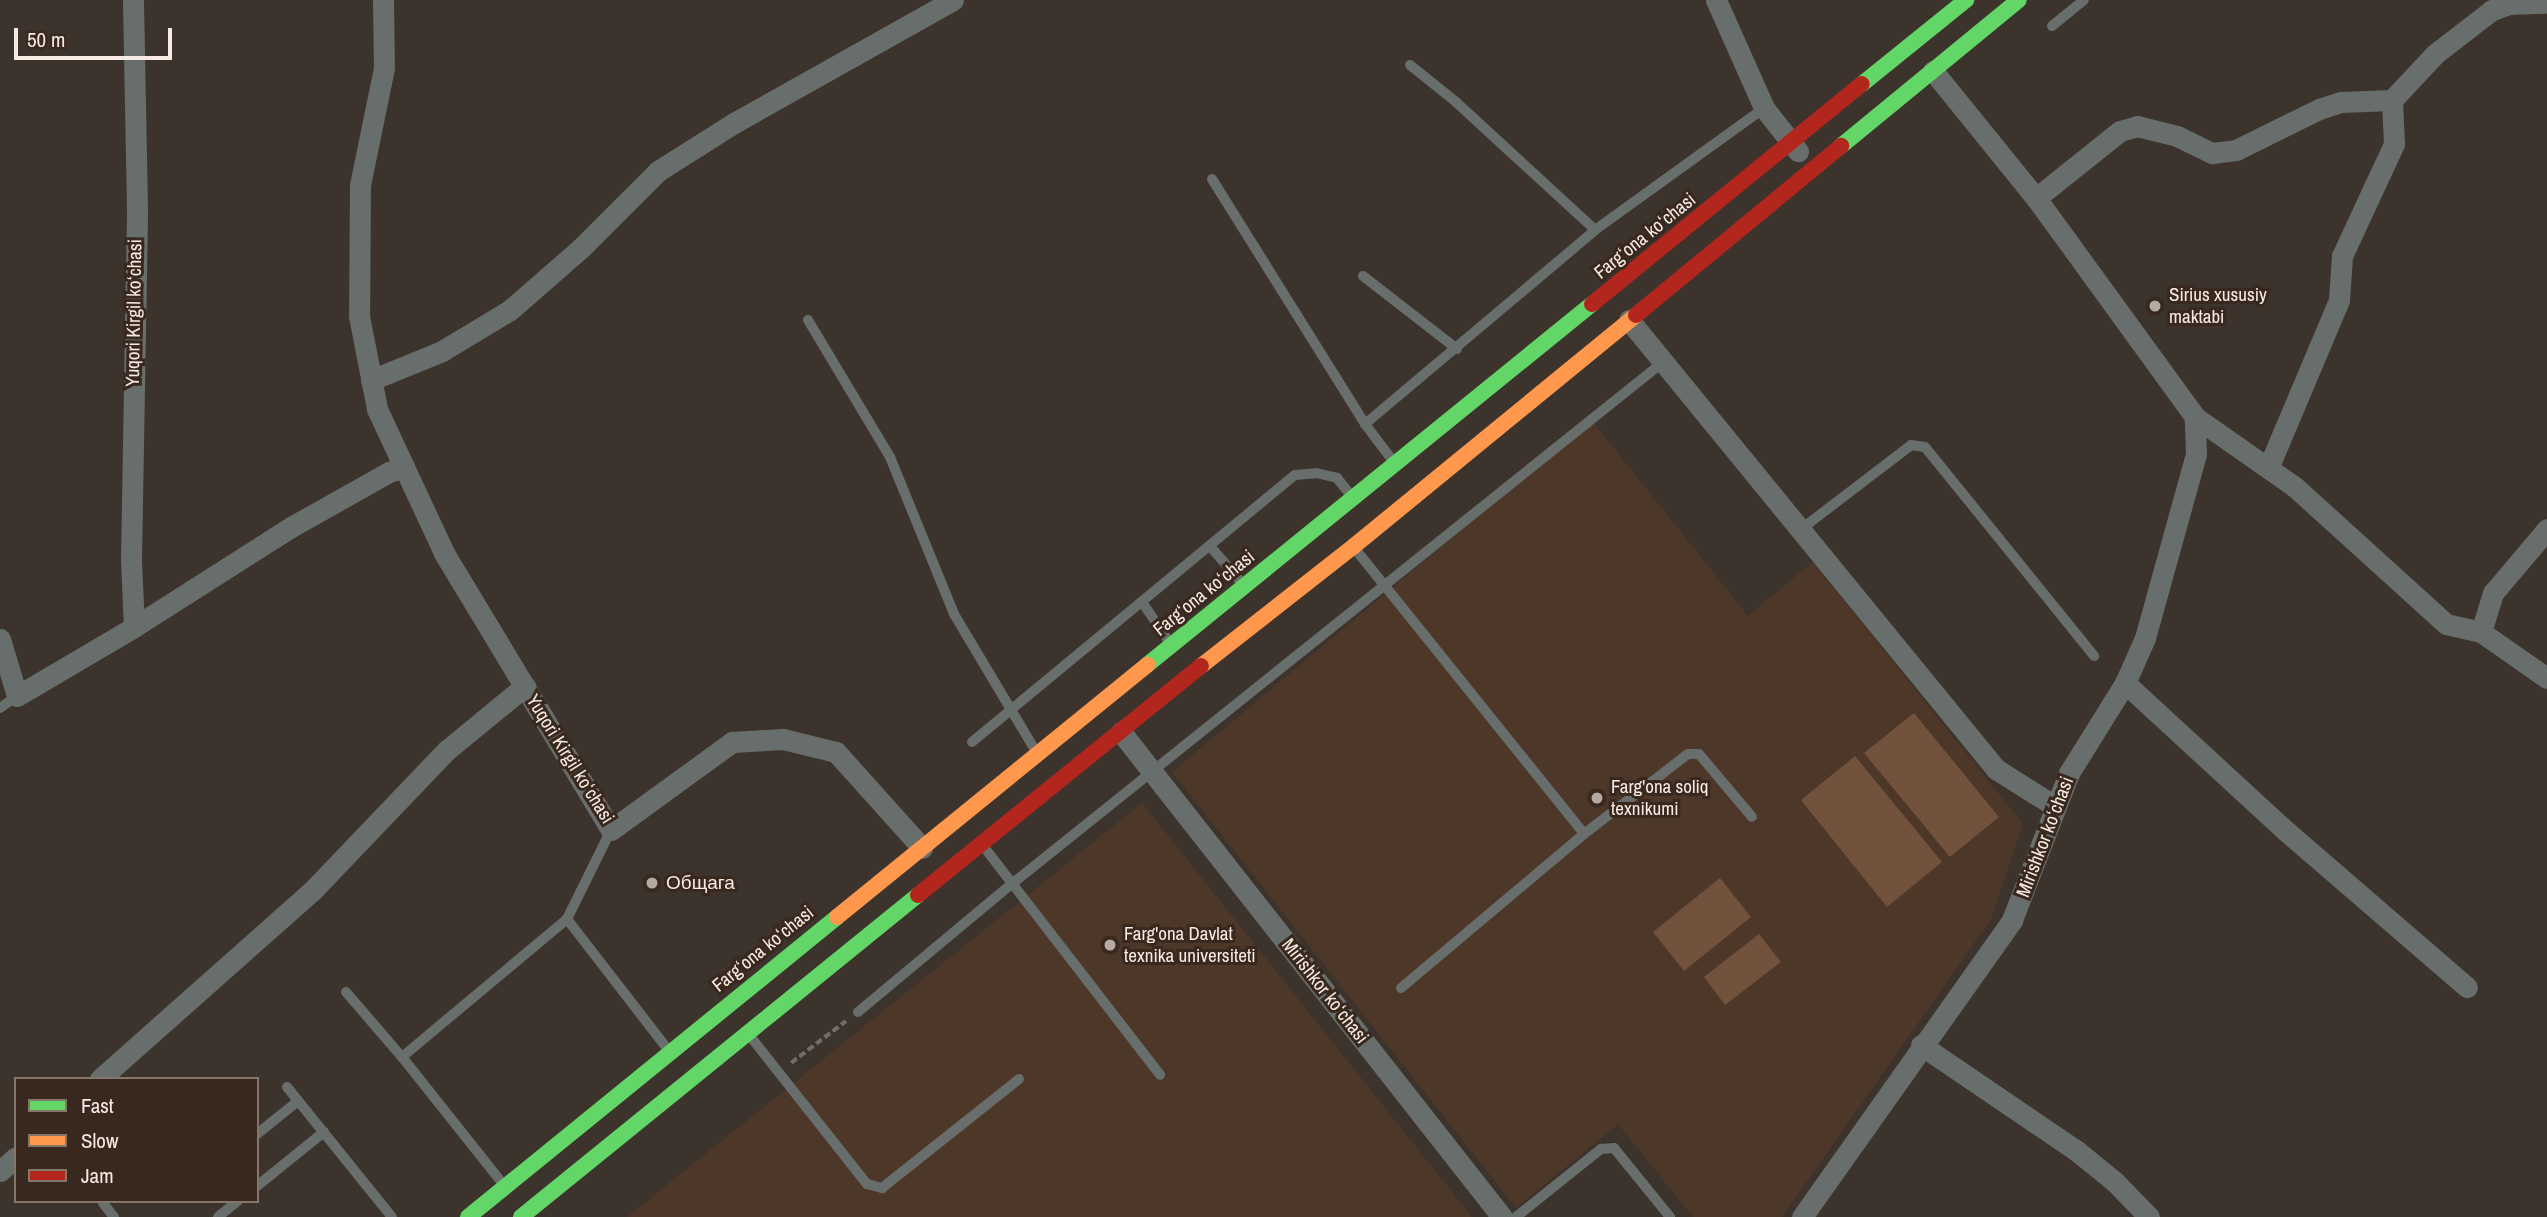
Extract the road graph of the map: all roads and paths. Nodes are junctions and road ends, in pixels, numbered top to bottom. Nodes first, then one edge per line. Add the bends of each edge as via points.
1 (133, 0) edge
2 (383, 0) edge
3 (954, 0) edge
4 (1716, 0) edge
5 (1966, 0) edge
6 (2019, 0) edge
7 (2084, 0) edge
8 (2547, 4) edge
9 (2052, 26) dead end
10 (1410, 65) dead end
11 (1933, 71) junction
12 (2392, 100) junction
13 (1763, 108) junction
14 (1792, 143) junction
15 (1812, 169) junction
16 (1212, 178) dead end
17 (2036, 198) junction
18 (1595, 230) junction
19 (1363, 276) dead end
20 (808, 320) dead end
21 (1629, 320) junction
22 (1457, 349) junction
23 (1663, 362) junction
24 (371, 380) junction
25 (2195, 416) junction
26 (1364, 424) junction
27 (1396, 465) junction
28 (2269, 466) junction
29 (404, 467) junction
30 (1354, 499) junction
31 (2547, 529) edge
32 (1800, 530) junction
33 (1210, 546) junction
34 (1353, 546) junction
35 (1385, 586) junction
36 (1245, 587) junction
37 (1142, 602) junction
38 (134, 627) junction
39 (2480, 632) junction
40 (1211, 636) junction
41 (0, 639) edge
42 (1172, 646) junction
43 (2094, 656) dead end
44 (2547, 678) edge
45 (2125, 684) junction
46 (525, 686) junction
47 (9, 702) edge
48 (1012, 711) junction
49 (1121, 732) junction
50 (972, 742) dead end
51 (1038, 755) junction
52 (1153, 771) junction
53 (2056, 807) junction
54 (1752, 817) dead end
55 (611, 830) junction
56 (1584, 834) junction
57 (982, 845) junction
58 (922, 848) junction
59 (1013, 883) junction
60 (567, 919) junction
61 (2467, 987) dead end
62 (1401, 988) dead end
63 (346, 992) dead end
64 (858, 1012) joint
65 (748, 1032) junction
66 (1921, 1045) junction
67 (670, 1051) junction
68 (402, 1057) junction
69 (778, 1073) junction
70 (1160, 1075) dead end
71 (102, 1077) edge
72 (1019, 1079) dead end
73 (287, 1087) dead end
74 (298, 1101) junction
75 (259, 1132) edge
76 (324, 1132) junction
77 (14, 1159) edge
78 (0, 1171) edge
79 (259, 1184) edge
80 (505, 1186) junction
81 (103, 1203) edge
82 (236, 1203) edge
83 (114, 1217) edge
84 (218, 1217) edge
85 (392, 1217) edge
86 (468, 1217) edge
87 (521, 1217) edge
88 (1502, 1217) edge
89 (1516, 1217) edge
90 (1670, 1217) edge
91 (1802, 1217) edge
92 (2148, 1217) edge

1 - 38 street, Yuqori Kirgil koʻchasi via 137,209
2 - 24 street, Yuqori Kirgil koʻchasi via 384,68 360,185 359,316
3 - 24 street via 734,123 658,171 510,310 442,351
4 - 13 street
5 - 14 main road, Fargʻona koʻchasi
6 - 11 main road, Fargʻona koʻchasi
7 - 9 lane
8 - 12 street via 2509,4 2492,10 2435,54
10 - 18 lane
11 - 15 main road, Fargʻona koʻchasi
11 - 17 street
12 - 17 street via 2340,102 2236,150 2211,153 2177,136 2137,126 2120,131
12 - 28 street via 2394,144 2342,256 2339,300
13 - 14 street
13 - 18 lane
14 - 15 street
14 - 27 main road, Fargʻona koʻchasi
15 - 21 main road, Fargʻona koʻchasi
16 - 26 lane
17 - 25 street
18 - 22 lane
19 - 22 lane
20 - 48 lane via 890,457 954,614
21 - 23 street
21 - 34 main road, Fargʻona koʻchasi
22 - 26 lane
23 - 32 street
23 - 35 lane
24 - 29 street, Yuqori Kirgil koʻchasi via 377,409
25 - 28 street
25 - 45 street, Mirishkor koʻchasi via 2196,454 2145,638
26 - 27 lane
27 - 30 main road, Fargʻona koʻchasi
28 - 39 street via 2446,624
29 - 38 street via 291,527
29 - 46 street, Yuqori Kirgil koʻchasi via 444,553
30 - 33 lane via 1337,478 1295,475
30 - 36 main road, Fargʻona koʻchasi
31 - 39 street via 2493,593
32 - 43 lane via 1911,445 1925,447
32 - 53 street via 1996,769
33 - 36 lane
33 - 37 lane
34 - 35 lane
34 - 40 main road, Fargʻona koʻchasi
35 - 52 lane
35 - 56 lane
36 - 40 main road, Fargʻona koʻchasi
37 - 42 lane
37 - 48 lane
38 - 47 street
39 - 44 street
40 - 42 main road, Fargʻona koʻchasi
40 - 49 main road, Fargʻona koʻchasi
41 - 47 street
42 - 51 main road, Fargʻona koʻchasi
45 - 53 street, Mirishkor koʻchasi via 2069,773
45 - 61 street
46 - 55 street, Yuqori Kirgil koʻchasi
46 - 71 street via 447,750 313,890
48 - 50 lane
48 - 51 lane
49 - 52 street, Mirishkor koʻchasi
49 - 57 main road, Fargʻona koʻchasi
51 - 58 main road, Fargʻona koʻchasi
52 - 59 lane
52 - 88 street, Mirishkor koʻchasi
53 - 66 street, Mirishkor koʻchasi via 2012,920
54 - 56 lane via 1699,754 1688,754
55 - 58 street, Yuqori Kirgil koʻchasi via 732,742 783,739 836,752
55 - 60 lane
56 - 62 lane
57 - 59 lane
57 - 65 main road, Fargʻona koʻchasi
58 - 67 main road, Fargʻona koʻchasi
59 - 64 lane
59 - 70 lane
60 - 67 lane
60 - 68 lane
63 - 68 lane
64 - 69 path
65 - 69 lane
65 - 87 main road, Fargʻona koʻchasi
66 - 91 street, Mirishkor koʻchasi
66 - 92 street via 2077,1151
67 - 80 main road, Fargʻona koʻchasi
68 - 80 lane
69 - 72 lane via 867,1184 881,1188
73 - 74 lane
74 - 75 lane
74 - 76 lane
76 - 79 lane
76 - 85 lane
77 - 78 street
80 - 86 main road, Fargʻona koʻchasi
81 - 83 lane
82 - 84 lane
89 - 90 lane via 1601,1149 1614,1148

